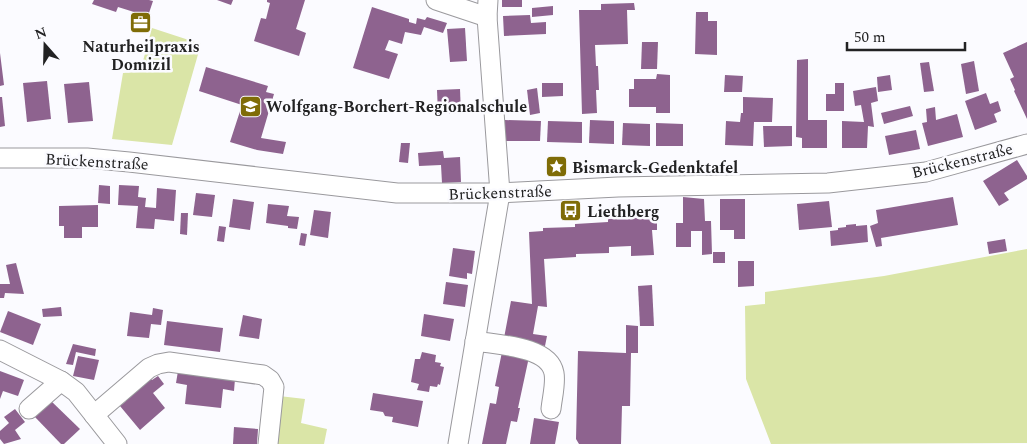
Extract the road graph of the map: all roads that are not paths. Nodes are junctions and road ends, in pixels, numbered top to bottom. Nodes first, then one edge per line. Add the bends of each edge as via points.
1 (436, 0) edge
2 (488, 8) edge
3 (1027, 144) edge
4 (0, 158) edge
5 (500, 193) junction
6 (475, 341) junction
7 (0, 350) edge
8 (61, 381) junction
9 (29, 409) dead end
10 (551, 409) dead end
11 (94, 415) junction
12 (117, 444) edge
13 (268, 444) edge
14 (458, 444) edge

1 - 2 street
2 - 5 street
3 - 5 street, Brückenstraße via 926,172 828,183 611,187
4 - 5 street, Brückenstraße via 87,158 397,193
5 - 6 street
6 - 10 street via 533,351 543,356 554,374
6 - 14 street
7 - 8 street
8 - 9 street
8 - 11 street via 76,392
11 - 12 street
11 - 13 street via 158,364 169,362 264,375 274,387

